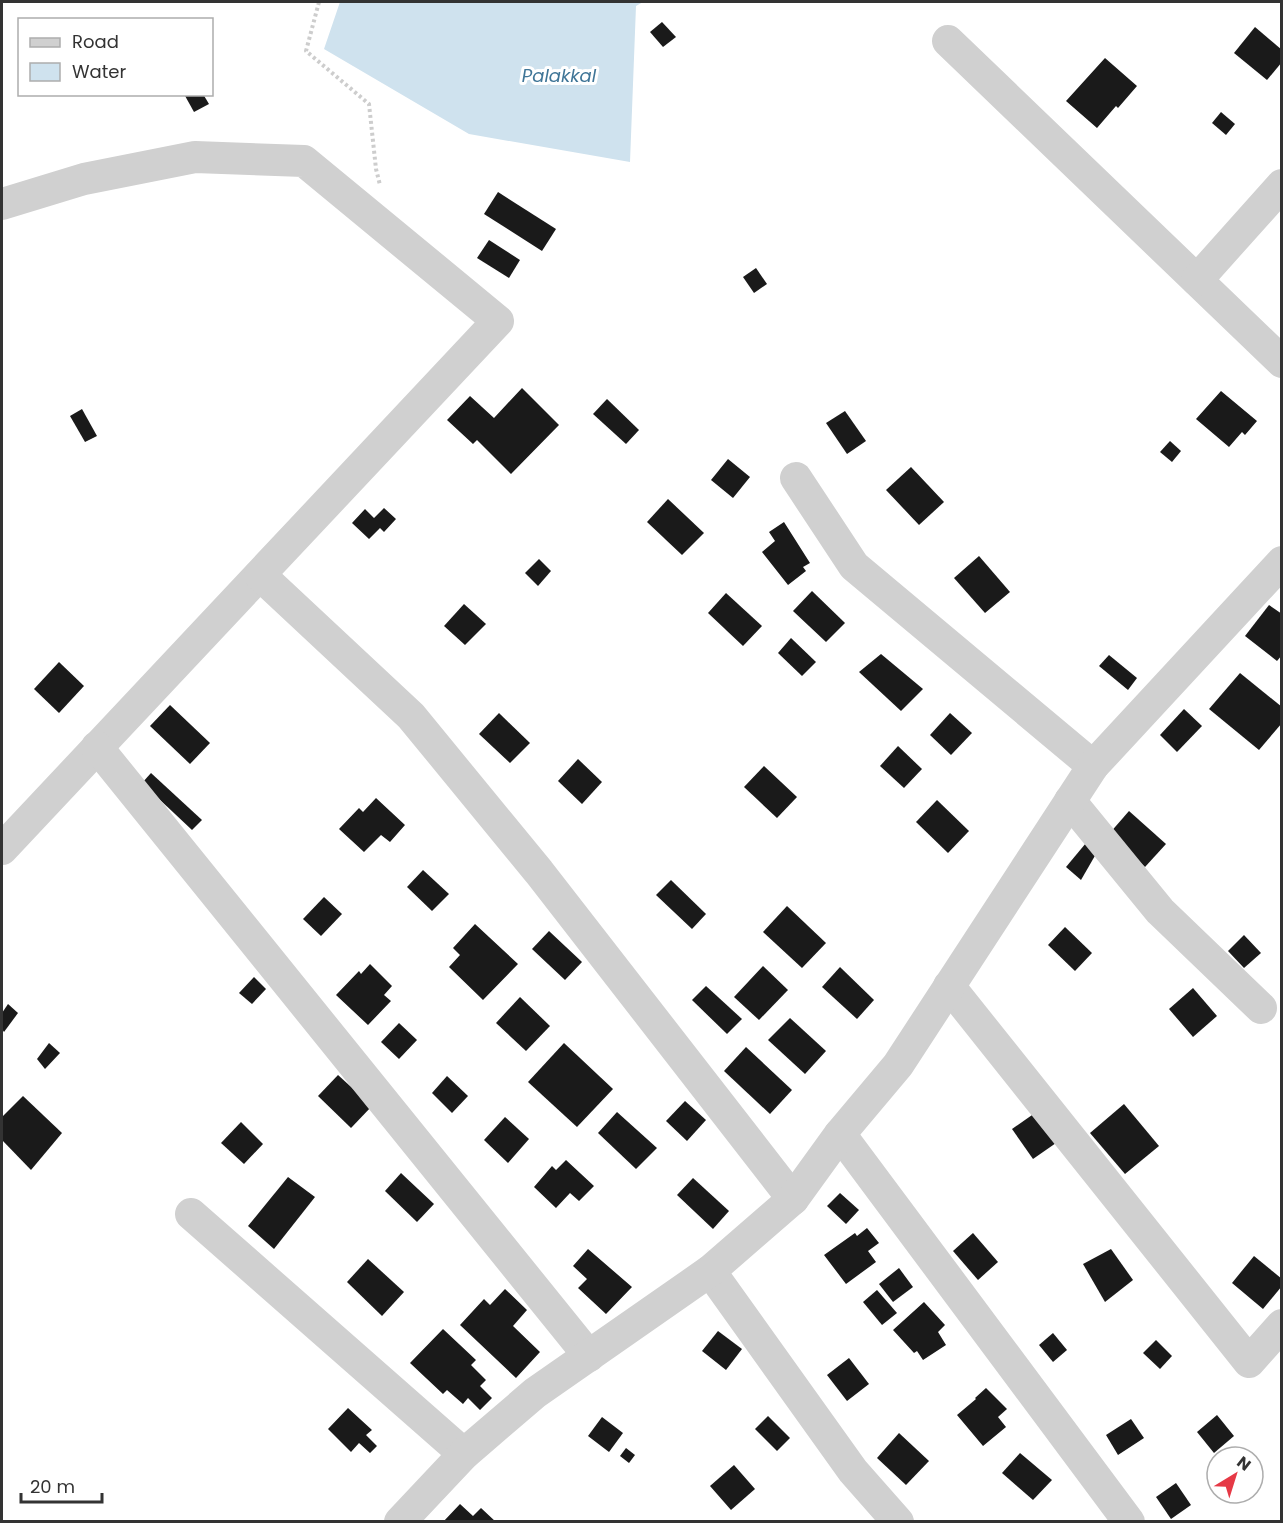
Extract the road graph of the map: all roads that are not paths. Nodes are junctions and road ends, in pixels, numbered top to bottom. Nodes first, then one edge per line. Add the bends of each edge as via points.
1 (948, 41) dead end
2 (1281, 185) edge
3 (2, 204) edge
4 (1197, 280) junction
5 (1281, 362) edge
6 (796, 478) dead end
7 (1281, 562) edge
8 (260, 575) junction
9 (97, 747) junction
10 (1093, 766) junction
11 (1070, 801) junction
12 (2, 849) edge
13 (949, 986) junction
14 (1262, 1008) dead end
15 (840, 1134) junction
16 (793, 1199) junction
17 (191, 1214) dead end
18 (710, 1271) junction
19 (1281, 1325) edge
20 (589, 1356) junction
21 (464, 1454) junction
22 (400, 1521) edge
23 (898, 1521) edge
24 (1129, 1521) edge

1 - 4 street
2 - 4 street
3 - 8 street via 84,179 195,157 304,161 498,321
4 - 5 street
6 - 10 street via 854,566
7 - 10 street
8 - 9 street
8 - 16 street via 411,716 539,872
9 - 12 street
9 - 20 street
10 - 11 street
11 - 13 street
11 - 14 street via 1160,911
13 - 15 street via 898,1065
13 - 19 street via 1249,1362
15 - 16 street
15 - 24 street
16 - 18 street
17 - 21 street
18 - 20 street
18 - 23 street via 853,1471
20 - 21 street via 535,1393
21 - 22 street

